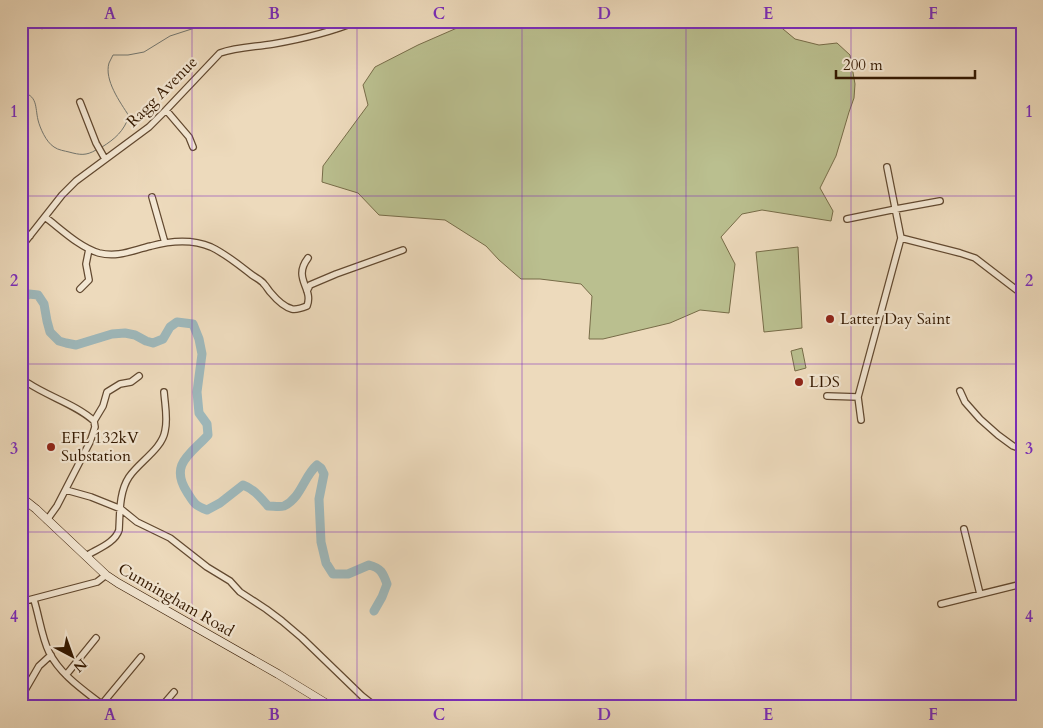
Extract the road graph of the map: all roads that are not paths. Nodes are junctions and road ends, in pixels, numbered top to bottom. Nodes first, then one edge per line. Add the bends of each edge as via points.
1 (333, 21) edge
2 (358, 21) edge
3 (336, 29) junction
4 (80, 102) dead end
5 (166, 110) junction
6 (193, 147) dead end
7 (106, 159) junction
8 (887, 168) dead end
9 (152, 197) dead end
10 (940, 201) dead end
11 (896, 209) junction
12 (45, 217) junction
13 (847, 219) dead end
14 (21, 228) edge
15 (30, 236) junction
16 (901, 238) junction
17 (165, 243) junction
18 (21, 247) edge
19 (89, 249) junction
20 (404, 250) dead end
21 (308, 258) dead end
22 (80, 290) dead end
23 (307, 291) junction
24 (1022, 294) edge
25 (139, 376) dead end
26 (21, 384) edge
27 (960, 391) dead end
28 (164, 392) dead end
29 (827, 396) dead end
30 (858, 397) junction
31 (861, 420) dead end
32 (94, 421) junction
33 (1022, 449) edge
34 (66, 490) junction
35 (21, 497) edge
36 (121, 509) junction
37 (47, 520) junction
38 (964, 529) dead end
39 (86, 556) junction
40 (106, 575) junction
41 (1022, 584) edge
42 (980, 594) junction
43 (34, 600) junction
44 (21, 602) edge
45 (941, 604) dead end
46 (96, 638) dead end
47 (50, 655) junction
48 (142, 657) dead end
49 (66, 675) junction
50 (174, 692) dead end
51 (21, 697) edge
52 (104, 706) edge
53 (161, 707) edge
54 (332, 707) edge
55 (376, 707) edge

1 - 3 street
2 - 3 street, Ragg Avenue
3 - 5 street, Ragg Avenue via 291,41 220,53
4 - 7 street
5 - 6 street via 189,137
5 - 7 street, Ragg Avenue
7 - 12 street, Ragg Avenue via 76,181
8 - 11 street
9 - 17 street
10 - 11 street
11 - 13 street
11 - 16 street
12 - 15 street, Ragg Avenue
12 - 19 street
14 - 15 street
15 - 18 street, Ragg Avenue
16 - 24 street via 975,258
16 - 30 street
17 - 19 street via 116,255
17 - 23 street via 189,242 210,247 265,284 271,294 292,309 307,306
19 - 22 street via 86,264 88,280
20 - 23 street via 336,274 310,286
21 - 23 street via 301,273
25 - 32 street via 107,392 104,406
26 - 32 street via 28,383
27 - 33 street via 964,402 980,419 1013,446
28 - 36 street via 165,433 162,441 124,486
29 - 30 street
30 - 31 street
32 - 34 street via 90,442
34 - 36 street
34 - 37 street
35 - 37 main road, Cunningham Road
36 - 39 street via 117,536
36 - 55 street via 137,522 170,538 266,608
37 - 39 main road, Cunningham Road
38 - 42 street
39 - 40 main road, Cunningham Road
40 - 43 street via 96,582
40 - 54 main road, Cunningham Road
41 - 42 street
42 - 45 street
43 - 44 street
43 - 47 street
46 - 49 street
47 - 49 street
47 - 51 street via 43,660
48 - 52 street
49 - 52 street
50 - 53 street

